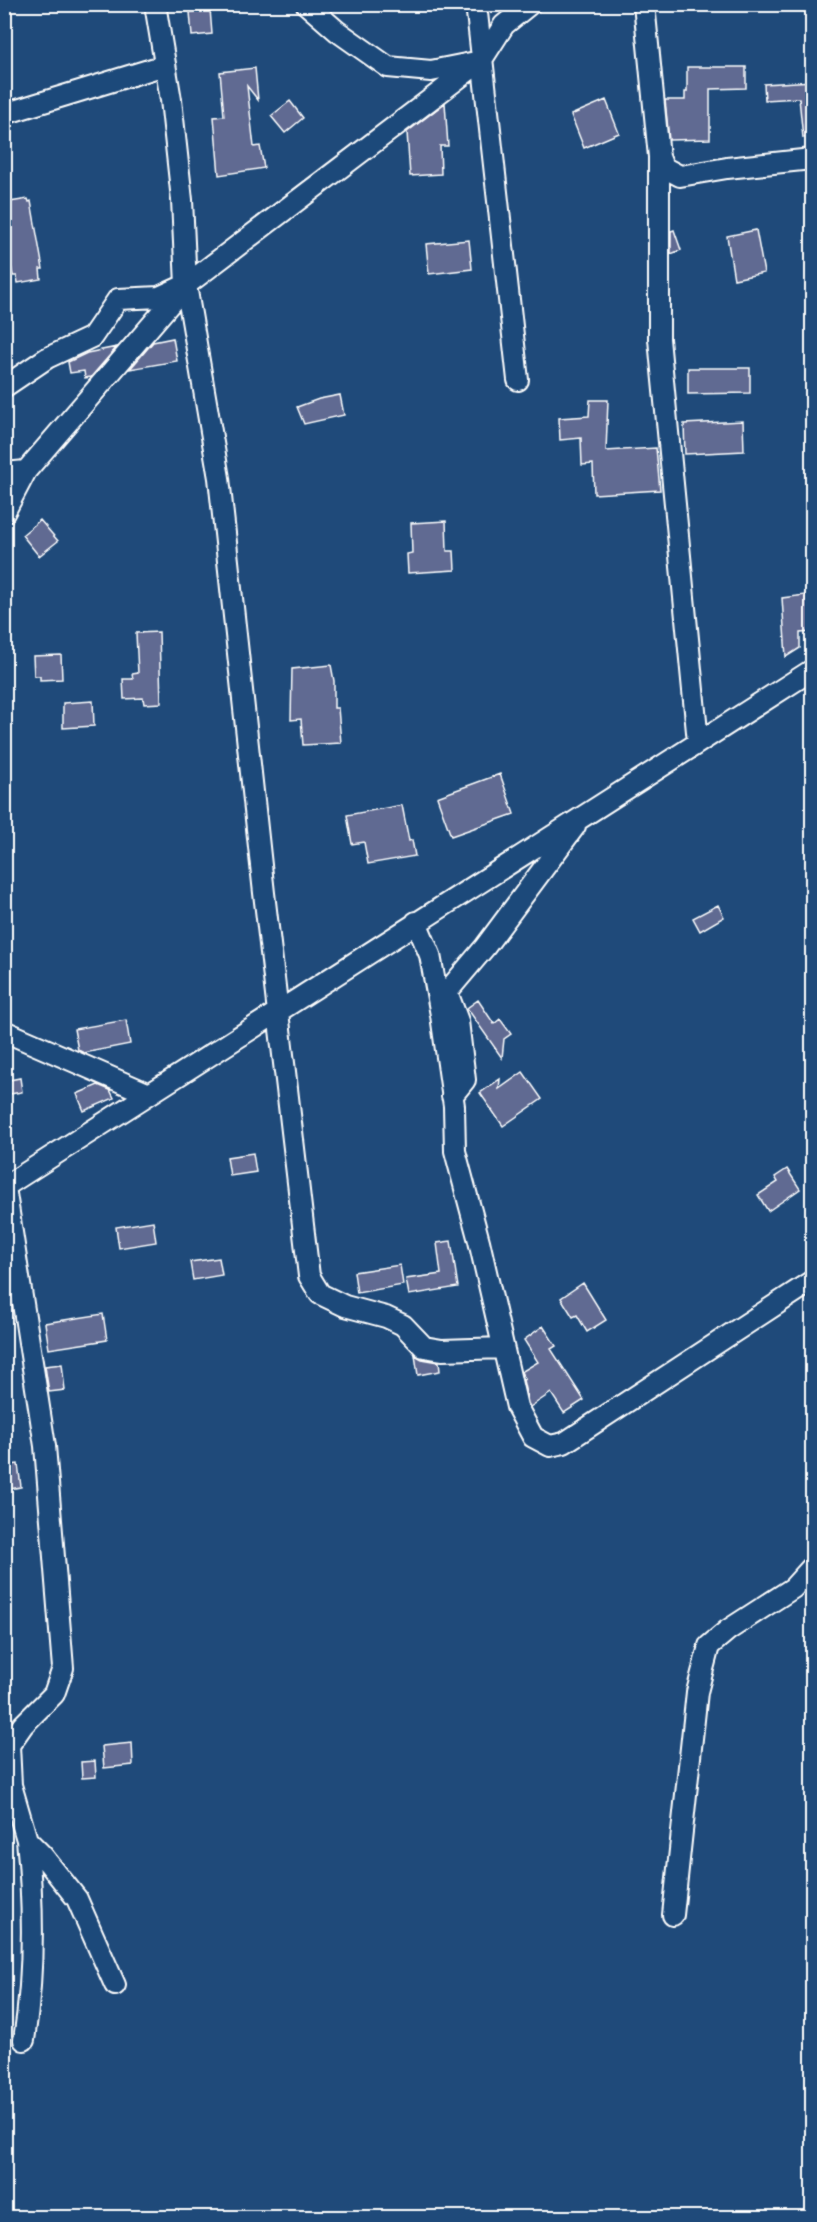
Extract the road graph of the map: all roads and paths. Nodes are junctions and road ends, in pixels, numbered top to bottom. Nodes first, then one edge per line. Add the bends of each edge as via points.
1 (155, 4) edge
2 (306, 4) edge
3 (476, 4) edge
4 (530, 4) edge
5 (644, 4) edge
6 (481, 61) junction
7 (165, 65) junction
8 (4, 114) edge
9 (659, 157) junction
10 (813, 159) edge
11 (186, 285) junction
12 (518, 380) dead end
13 (4, 387) edge
14 (26, 471) junction
15 (4, 473) edge
16 (4, 513) edge
17 (813, 670) edge
18 (698, 742) junction
19 (582, 816) junction
20 (416, 922) junction
21 (277, 1012) junction
22 (4, 1032) edge
23 (149, 1094) junction
24 (453, 1096) junction
25 (5, 1187) edge
26 (813, 1281) edge
27 (503, 1348) junction
28 (813, 1567) edge
29 (27, 1840) junction
30 (674, 1915) dead end
31 (115, 1985) dead end
32 (24, 2040) dead end

1 - 7 street
2 - 6 street via 388,67 431,71
3 - 6 street
4 - 6 street via 504,25
5 - 9 street
6 - 11 street
6 - 12 street
7 - 8 street
7 - 11 street via 182,200
9 - 10 street via 663,166 680,176
9 - 18 street via 659,339
11 - 13 street via 159,297 118,298 92,337 47,358
11 - 14 street
11 - 21 street via 219,478
14 - 15 street
14 - 16 street
17 - 18 street
18 - 19 street
19 - 20 street
19 - 24 street via 447,992 458,1021 465,1080
20 - 21 street
20 - 24 street via 430,955
21 - 23 street
21 - 27 street via 309,1276 320,1294 403,1325 424,1347
22 - 23 street
23 - 25 street
24 - 27 street via 455,1150
25 - 29 street via 45,1446 63,1668 54,1694 9,1745 11,1785
26 - 27 street via 564,1443 550,1446 534,1437 517,1407
28 - 30 street via 793,1588 709,1646 697,1692
29 - 31 street via 77,1899
29 - 32 street via 32,1888 31,1995

